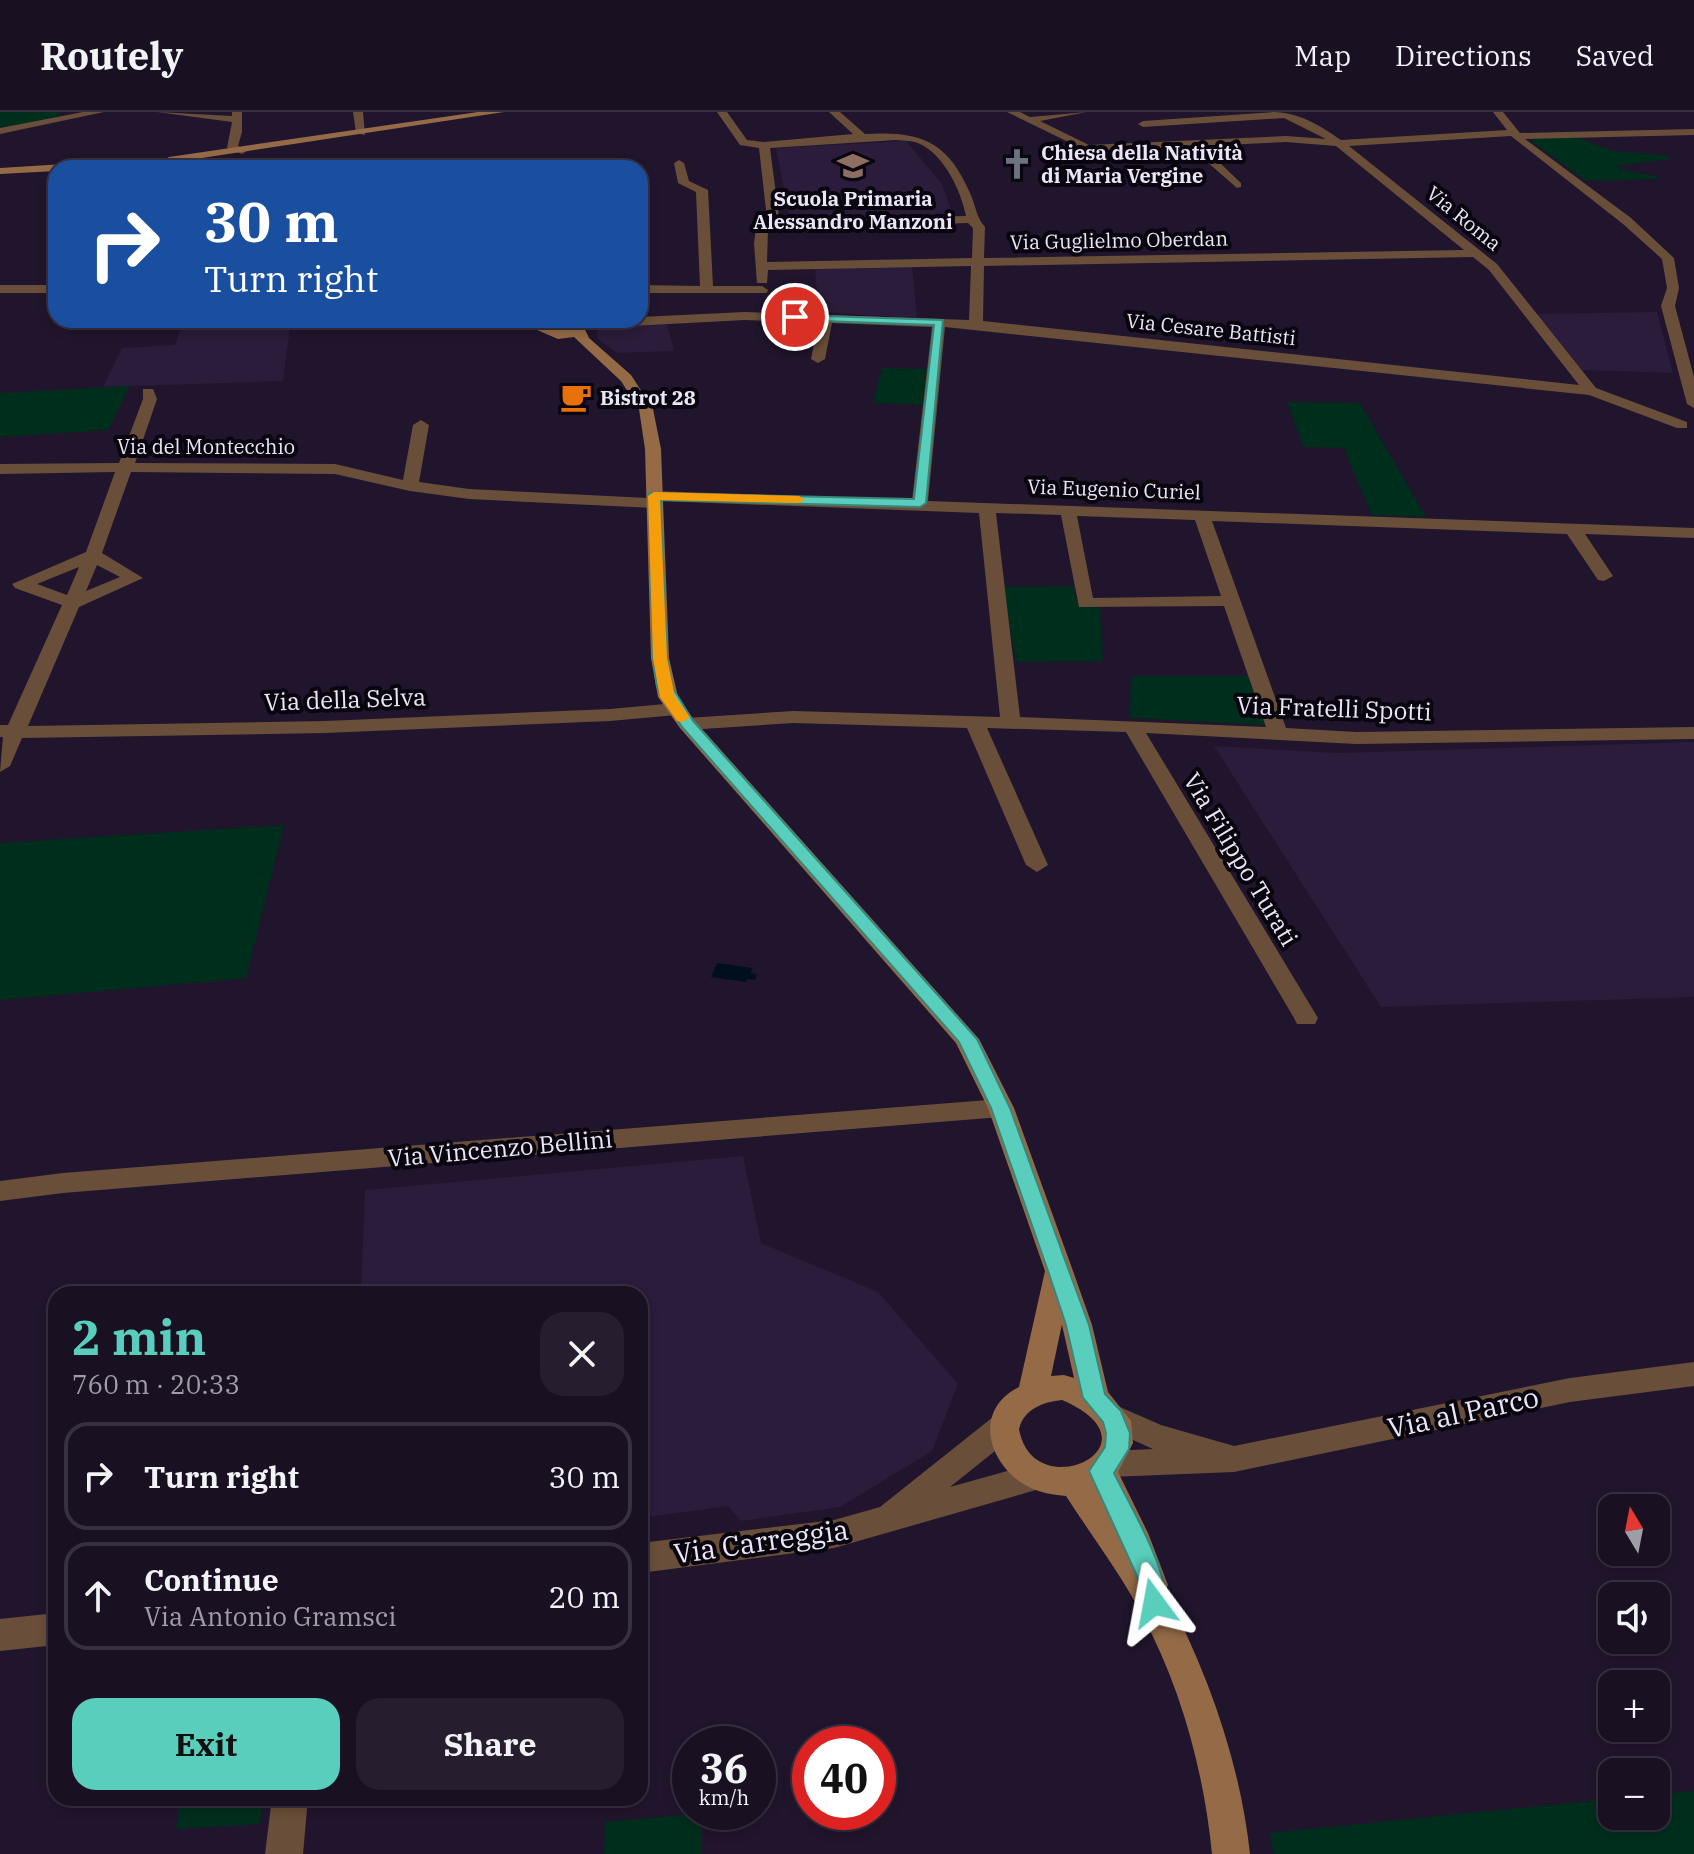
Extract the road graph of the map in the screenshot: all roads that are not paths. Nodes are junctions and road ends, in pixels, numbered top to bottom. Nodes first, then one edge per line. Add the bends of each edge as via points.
1 (99, 112) edge
2 (162, 112) edge
3 (358, 112) edge
4 (499, 112) edge
5 (722, 112) edge
6 (834, 112) edge
7 (1012, 112) edge
8 (1082, 112) edge
9 (1498, 112) edge
10 (1282, 113) edge
11 (236, 115) edge
12 (433, 117) edge
13 (1684, 119) dead end
14 (1027, 120) junction
15 (1143, 124) dead end
16 (1694, 125) edge
17 (0, 131) edge
18 (1694, 132) edge
19 (361, 133) junction
20 (1515, 134) junction
21 (863, 138) junction
22 (1339, 143) junction
23 (1194, 144) junction
24 (764, 145) junction
25 (236, 151) junction
26 (190, 160) edge
27 (679, 163) dead end
28 (48, 168) edge
29 (0, 171) edge
30 (1237, 185) dead end
31 (971, 219) junction
32 (773, 220) junction
33 (1478, 253) junction
34 (976, 262) junction
35 (762, 266) junction
36 (1690, 284) dead end
37 (1673, 288) junction
38 (0, 289) edge
39 (48, 289) edge
40 (648, 289) edge
41 (707, 289) junction
42 (762, 290) junction
43 (764, 316) junction
44 (826, 318) junction
45 (648, 321) edge
46 (939, 322) junction
47 (976, 324) junction
48 (563, 329) edge
49 (818, 359) dead end
50 (1591, 391) junction
51 (148, 392) dead end
52 (1694, 404) edge
53 (421, 425) dead end
54 (1689, 428) edge
55 (124, 467) junction
56 (0, 469) edge
57 (410, 486) junction
58 (654, 499) junction
59 (920, 503) junction
60 (987, 507) junction
61 (1068, 510) junction
62 (1201, 514) junction
63 (1572, 528) junction
64 (1694, 533) edge
65 (93, 555) junction
66 (1604, 576) dead end
67 (1233, 601) junction
68 (73, 603) junction
69 (682, 716) junction
70 (974, 722) junction
71 (1011, 723) junction
72 (1132, 726) junction
73 (8, 731) edge
74 (1694, 733) edge
75 (1278, 734) junction
76 (0, 766) edge
77 (1037, 865) dead end
78 (1306, 1018) dead end
79 (1001, 1108) junction
80 (0, 1191) edge
81 (1059, 1271) junction
82 (1694, 1374) edge
83 (1033, 1391) junction
84 (1104, 1408) junction
85 (1004, 1426) junction
86 (1234, 1459) junction
87 (1095, 1472) junction
88 (1039, 1476) junction
89 (882, 1523) junction
90 (648, 1557) edge
91 (48, 1630) edge
92 (0, 1635) edge
93 (289, 1806) edge
94 (284, 1854) edge
95 (1231, 1854) edge

1 - 17 street
2 - 11 street
3 - 19 street
4 - 12 street
5 - 24 street via 744,143
6 - 21 street
7 - 14 street
8 - 14 street
9 - 20 street
10 - 15 street
10 - 22 street, Via Roma
11 - 25 street
12 - 19 street
13 - 16 street
14 - 23 street via 1087,148
18 - 20 street
19 - 25 street
20 - 22 street
20 - 37 street via 1658,246 1670,263
21 - 24 street
21 - 31 street via 925,142 958,178
22 - 23 street via 1286,139
22 - 33 street, Via Roma
23 - 30 street
24 - 32 street
25 - 26 street
27 - 41 street via 684,183 702,190
28 - 29 street
31 - 32 street via 810,224
31 - 34 street via 979,227
32 - 35 street via 762,228
33 - 34 street, Via Guglielmo Oberdan
33 - 50 street, Via Roma
34 - 35 street, Via Guglielmo Oberdan
34 - 47 street
35 - 42 street
36 - 37 street
37 - 52 street via 1668,306
38 - 39 street
40 - 41 street
41 - 42 street
42 - 43 street
43 - 44 street, Via Cesare Battisti
43 - 45 street, Via Cesare Battisti
44 - 46 street, Via Cesare Battisti
44 - 49 street
46 - 47 street, Via Cesare Battisti
46 - 59 street
47 - 50 street, Via Cesare Battisti
48 - 58 street via 634,388 646,409
50 - 54 street
51 - 55 street via 150,399
53 - 57 street
55 - 56 street, Via del Montecchio
55 - 57 street, Via del Montecchio via 335,469
55 - 65 street
57 - 58 street, Via del Montecchio via 469,494
58 - 59 street, Via Eugenio Curiel
58 - 69 street via 660,658 664,687
59 - 60 street, Via Eugenio Curiel
60 - 61 street, Via Eugenio Curiel
60 - 71 street
61 - 62 street, Via Eugenio Curiel
61 - 67 street via 1085,603
62 - 63 street, Via Eugenio Curiel
62 - 67 street
63 - 64 street, Via Eugenio Curiel
63 - 66 street
65 - 68 street
65 - 68 street via 134,578
65 - 68 street via 21,584
67 - 75 street
68 - 73 street
69 - 70 street, Via Fratelli Spotti
69 - 73 street, Via della Selva
69 - 79 street via 967,1039
70 - 71 street, Via Fratelli Spotti
70 - 77 street
71 - 72 street, Via Fratelli Spotti
72 - 75 street, Via Fratelli Spotti
72 - 78 street, Via Filippo Turati
73 - 76 street
74 - 75 street, Via Fratelli Spotti via 1356,738
79 - 80 street, Via Vincenzo Bellini
79 - 81 street
81 - 83 street
81 - 84 street
82 - 86 street, Via al Parco via 1570,1390
83 - 84 street via 1064,1387
83 - 85 street via 1009,1412
84 - 86 street, Via al Parco via 1154,1436
84 - 87 street via 1118,1433 1117,1449
85 - 88 street via 1012,1455
85 - 89 street, Via Carreggia
86 - 87 street, Via al Parco
87 - 88 street via 1056,1481
87 - 95 street via 1205,1725
88 - 89 street, Via Carreggia
89 - 90 street, Via Carreggia
91 - 92 street
93 - 94 street

